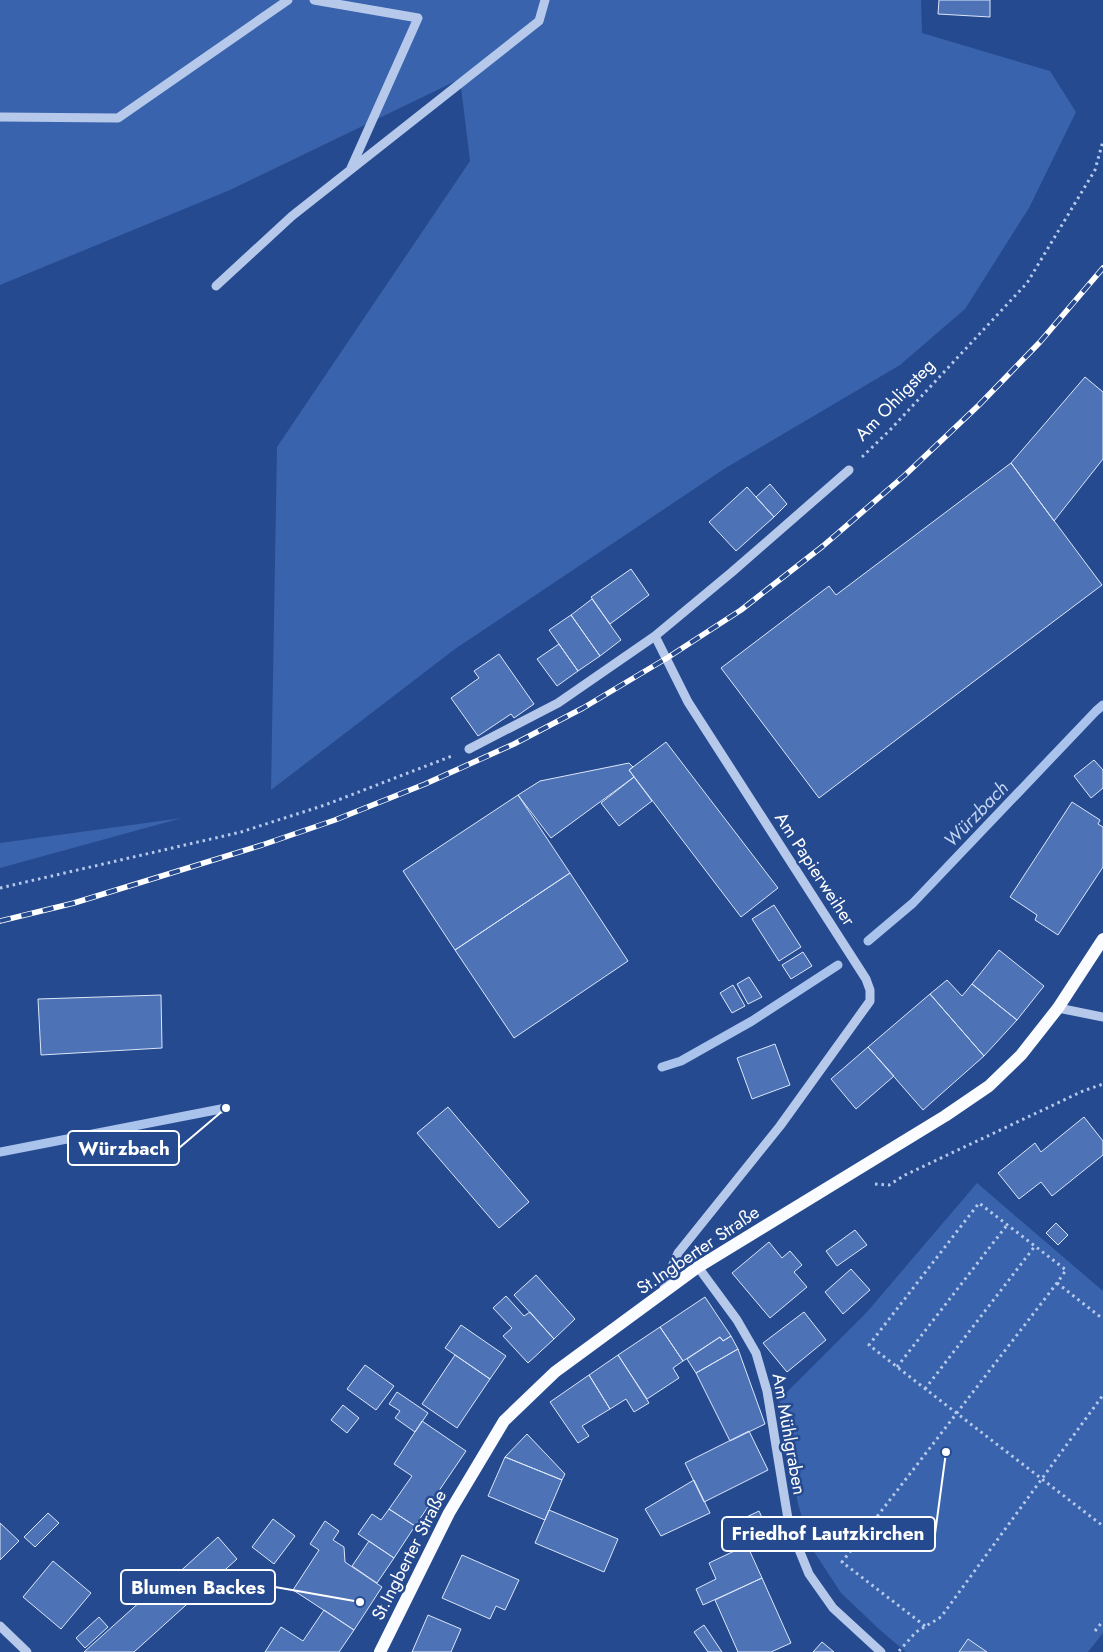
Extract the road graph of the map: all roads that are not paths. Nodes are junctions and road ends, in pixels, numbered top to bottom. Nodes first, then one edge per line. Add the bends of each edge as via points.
1 (288, 0) edge
2 (314, 0) edge
3 (545, 0) edge
4 (0, 117) edge
5 (349, 170) junction
6 (216, 286) dead end
7 (849, 470) road end
8 (655, 636) junction
9 (469, 749) road end
10 (1103, 939) edge
11 (1058, 1008) junction
12 (1103, 1017) edge
13 (698, 1267) junction
14 (662, 1292) junction
15 (0, 1626) edge
16 (27, 1652) edge
17 (380, 1652) edge
18 (881, 1652) edge

1 - 4 street via 118,118
2 - 5 street via 418,18
3 - 5 street via 539,21
5 - 6 street via 292,216
7 - 8 street
8 - 9 street via 558,703
8 - 14 street, Am Papierweiher via 688,702 870,990 870,1001 780,1126 678,1253
10 - 11 main road, St.Ingberter Straße
11 - 12 street
11 - 13 main road, St.Ingberter Straße via 1021,1055 988,1086 945,1116
13 - 14 main road, St.Ingberter Straße
13 - 18 street, Am Mühlgraben via 756,1352 767,1391 789,1526 809,1574 833,1608
14 - 17 main road, St.Ingberter Straße via 555,1372 504,1421 449,1513
15 - 16 street

